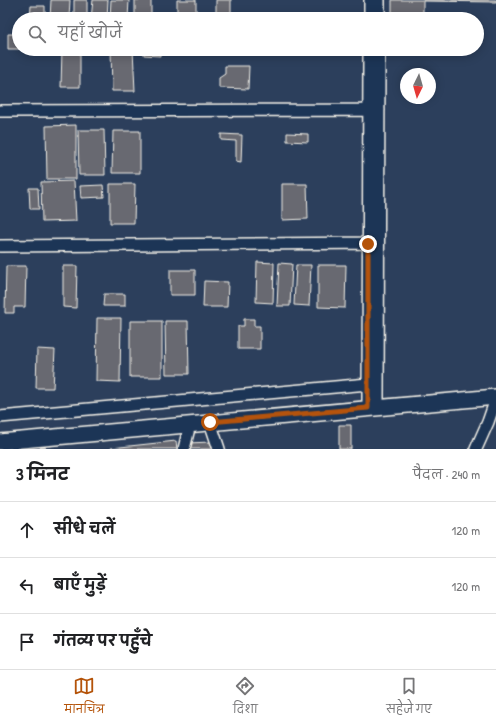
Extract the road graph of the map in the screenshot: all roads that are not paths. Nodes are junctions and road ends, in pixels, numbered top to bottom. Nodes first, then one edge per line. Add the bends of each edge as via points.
1 (370, 0) edge
2 (379, 0) edge
3 (370, 12) edge
4 (379, 12) edge
5 (370, 56) edge
6 (378, 56) edge
7 (374, 110) junction
8 (0, 111) edge
9 (373, 243) junction
10 (0, 246) edge
11 (368, 384) junction
12 (496, 398) edge
13 (373, 408) junction
14 (0, 417) edge
15 (210, 422) junction
16 (190, 424) junction
17 (0, 442) edge
18 (17, 445) edge
19 (184, 449) edge
20 (219, 449) edge
21 (476, 449) edge

1 - 3 street
2 - 4 street
5 - 7 street
6 - 7 street
7 - 8 street
7 - 9 street
9 - 10 street
9 - 11 street
9 - 13 street
11 - 13 street
11 - 14 street
12 - 13 street
12 - 21 street
13 - 15 street
15 - 16 street
15 - 20 street
16 - 18 street
16 - 19 street
17 - 18 street

